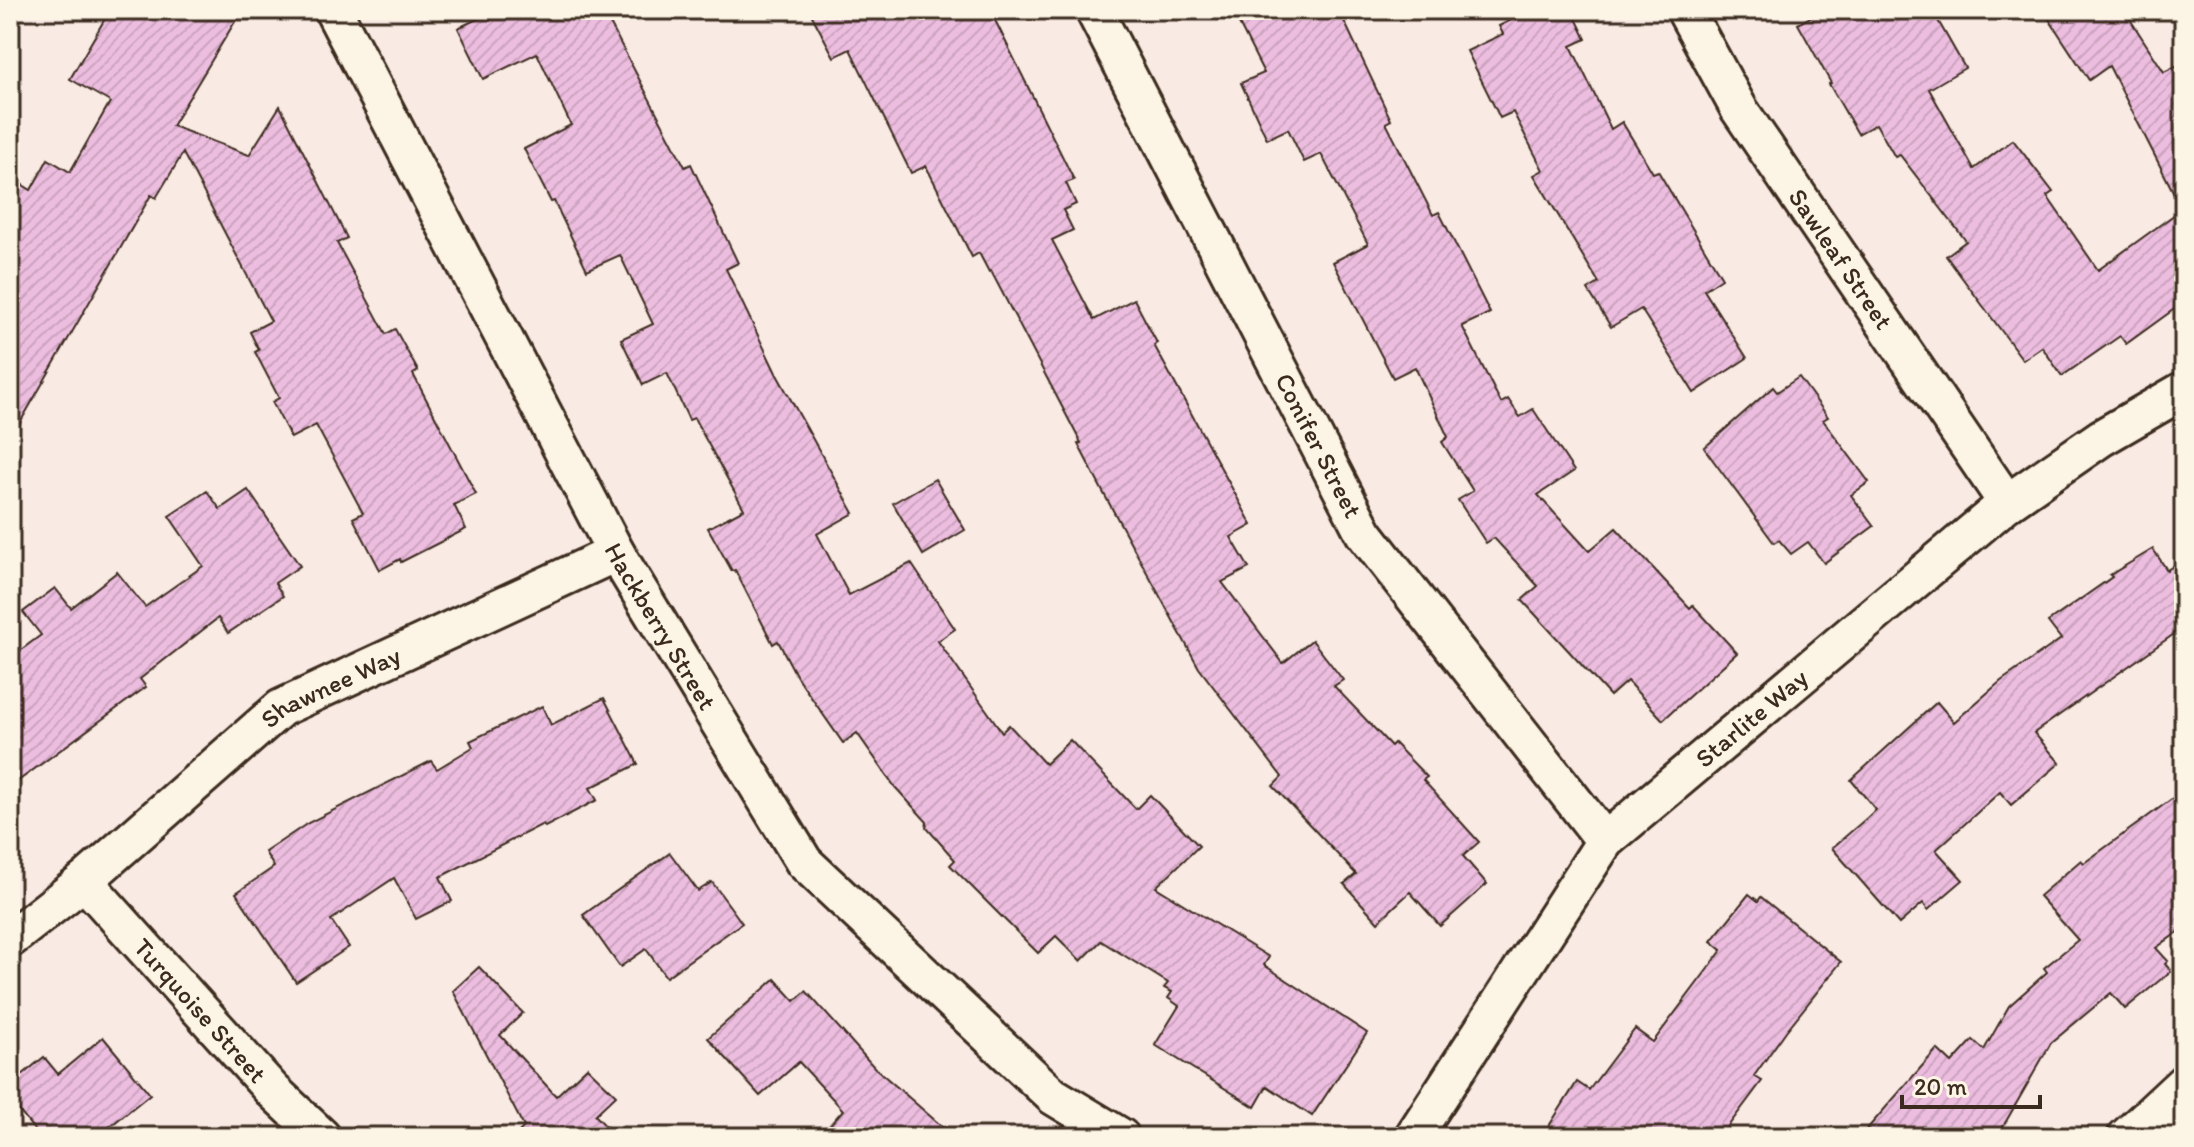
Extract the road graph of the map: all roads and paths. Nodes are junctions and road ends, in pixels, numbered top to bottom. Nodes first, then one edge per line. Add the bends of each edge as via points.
1 (333, 10) edge
2 (1094, 10) edge
3 (1685, 10) edge
4 (2184, 390) edge
5 (2007, 503) junction
6 (616, 553) junction
7 (1605, 841) junction
8 (84, 881) junction
9 (10, 939) edge
10 (2184, 1083) edge
11 (2153, 1109) junction
12 (322, 1137) edge
13 (1121, 1137) edge
14 (1413, 1137) edge
15 (2126, 1137) edge
16 (2181, 1137) edge

1 - 6 street, Hackberry Street
2 - 7 street, Conifer Street via 1364,533
3 - 5 street, Sawleaf Street via 1739,109
4 - 5 street, Starlite Way via 2101,438
5 - 7 street, Starlite Way
6 - 8 street, Shawnee Way via 281,708
6 - 13 street, Hackberry Street via 804,862 1053,1096
7 - 14 street, Starlite Way
8 - 9 street, Shawnee Way
8 - 12 street, Turquoise Street via 272,1090
10 - 11 street
11 - 15 street
11 - 16 lane

